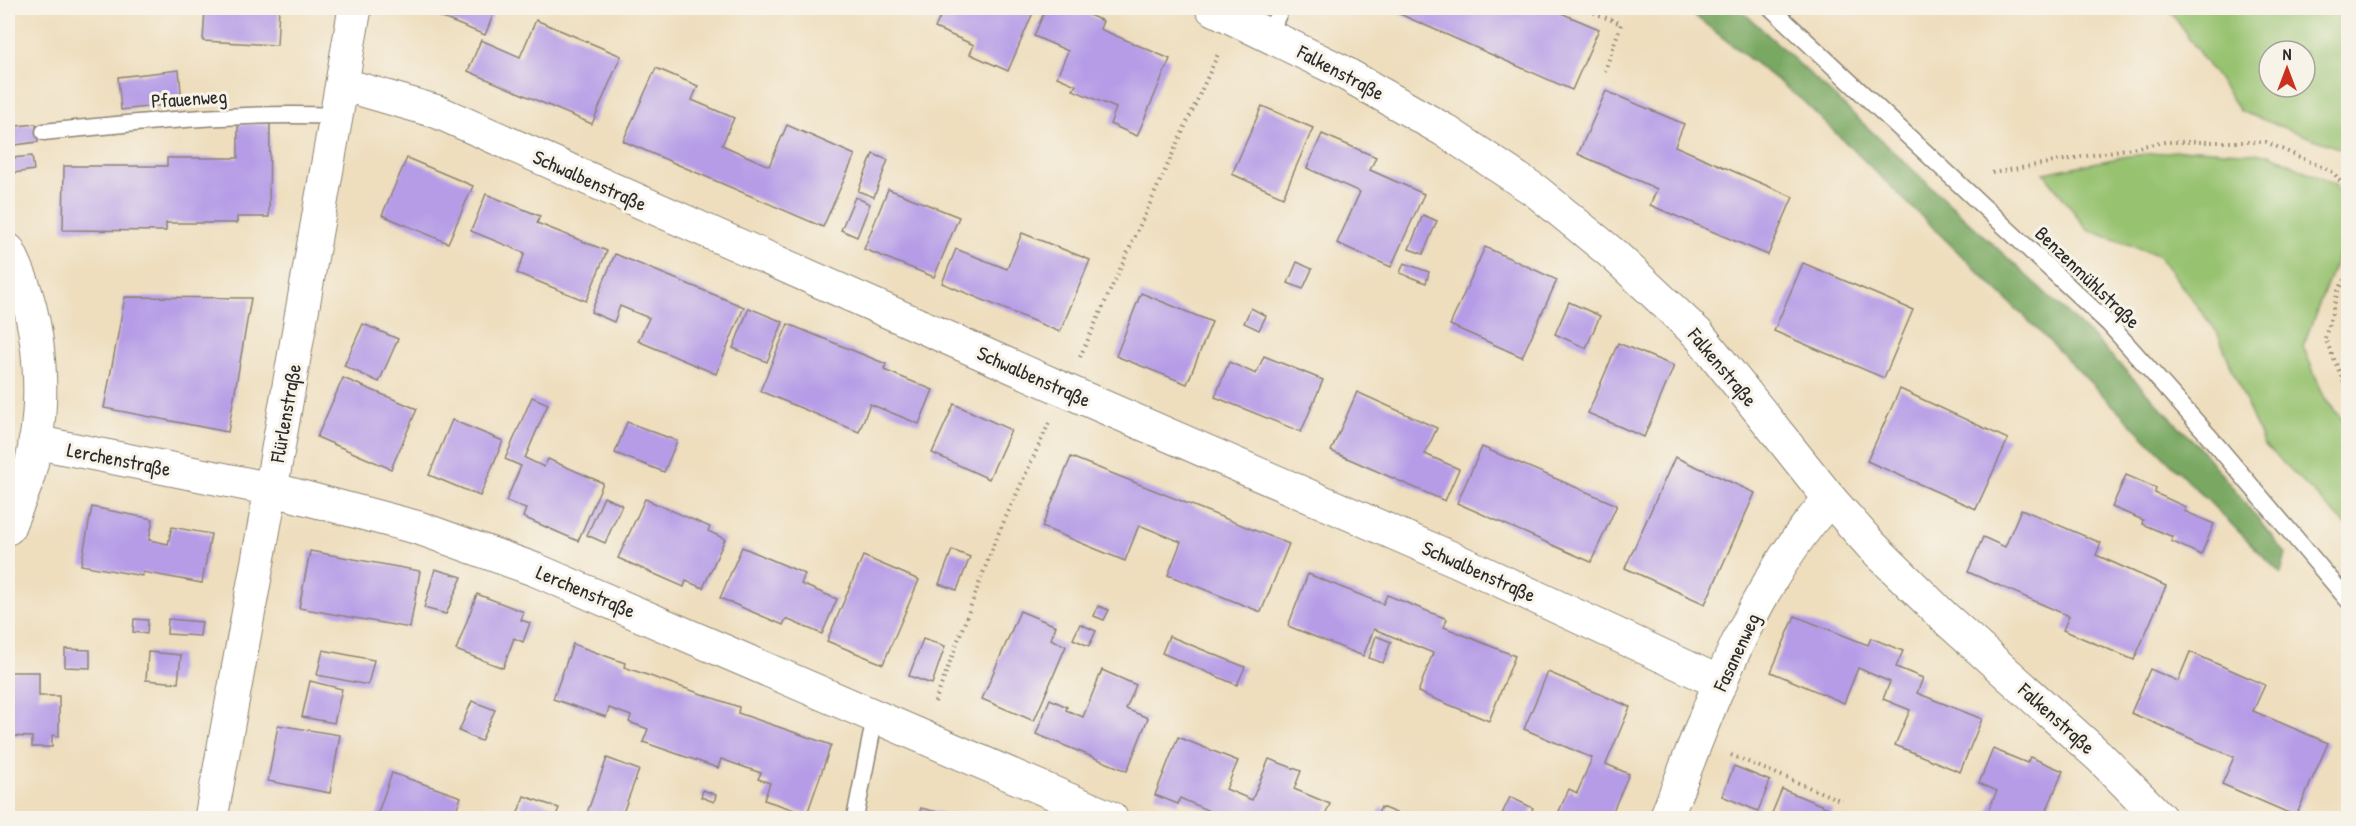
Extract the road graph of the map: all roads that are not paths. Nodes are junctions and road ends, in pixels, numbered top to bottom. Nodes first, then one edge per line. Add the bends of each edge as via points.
1 (355, 8) edge
2 (1212, 8) edge
3 (1772, 8) edge
4 (1275, 21) edge
5 (342, 84) junction
6 (336, 116) junction
7 (44, 132) dead end
8 (8, 250) edge
9 (35, 442) junction
10 (272, 489) junction
11 (1830, 499) junction
12 (8, 528) edge
13 (2349, 600) edge
14 (1721, 682) junction
15 (877, 717) junction
16 (211, 819) edge
17 (855, 819) edge
18 (1111, 819) edge
19 (1666, 819) edge
20 (2160, 819) edge

1 - 5 street, Flürlenstraße
2 - 4 street, Falkenstraße
3 - 13 lane, Benzenmühlstraße via 2109,324
4 - 11 street, Falkenstraße via 1339,70 1444,130 1536,191 1614,255 1699,335
5 - 6 street, Flürlenstraße
5 - 14 street, Schwalbenstraße via 438,112 1456,560
6 - 7 lane, Pfauenweg via 211,116
6 - 10 street, Flürlenstraße
8 - 9 street via 30,305 38,342 40,384
9 - 10 street, Lerchenstraße
9 - 12 street via 25,485
10 - 15 street, Lerchenstraße via 419,528 536,570
10 - 16 street, Flürlenstraße
11 - 14 street, Fasanenweg via 1811,519 1766,589
11 - 20 street, Falkenstraße via 1942,616 2100,757
14 - 19 street, Fasanenweg
15 - 17 lane
15 - 18 street, Lerchenstraße

